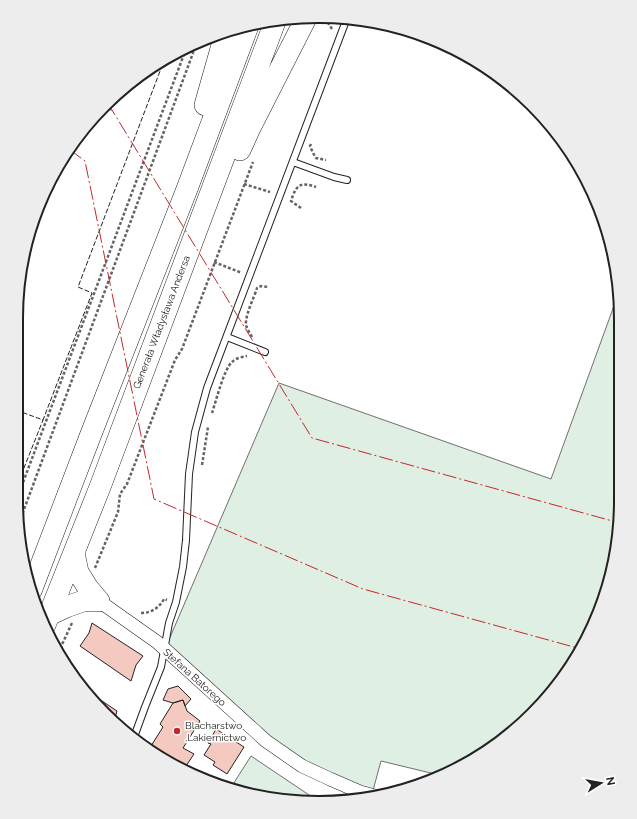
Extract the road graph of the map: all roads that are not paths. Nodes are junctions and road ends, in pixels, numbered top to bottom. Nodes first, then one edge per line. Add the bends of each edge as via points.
1 (316, 23) edge
2 (344, 25) edge
3 (273, 27) edge
4 (246, 32) edge
5 (224, 39) edge
6 (293, 162) junction
7 (347, 180) dead end
8 (187, 189) junction
9 (207, 201) junction
10 (227, 337) junction
11 (265, 352) dead end
12 (74, 553) junction
13 (34, 581) edge
14 (99, 601) junction
15 (47, 619) edge
16 (47, 620) edge
17 (165, 649) junction
18 (136, 732) edge
19 (361, 792) edge

1 - 9 highway via 250,128 235,161
2 - 6 lane
3 - 9 highway, Generała Władysława Andersa
4 - 8 highway
5 - 8 highway via 194,146
6 - 7 lane
6 - 10 lane
8 - 13 highway
9 - 12 highway, Generała Władysława Andersa
10 - 11 lane
10 - 17 lane via 207,388 195,432 189,474 186,540
12 - 14 highway via 78,572
12 - 15 highway, Generała Władysława Andersa
14 - 16 highway via 82,600
14 - 17 street, Stefana Batorego
17 - 18 lane via 161,667
17 - 19 street, Stefana Batorego via 266,741 302,766

